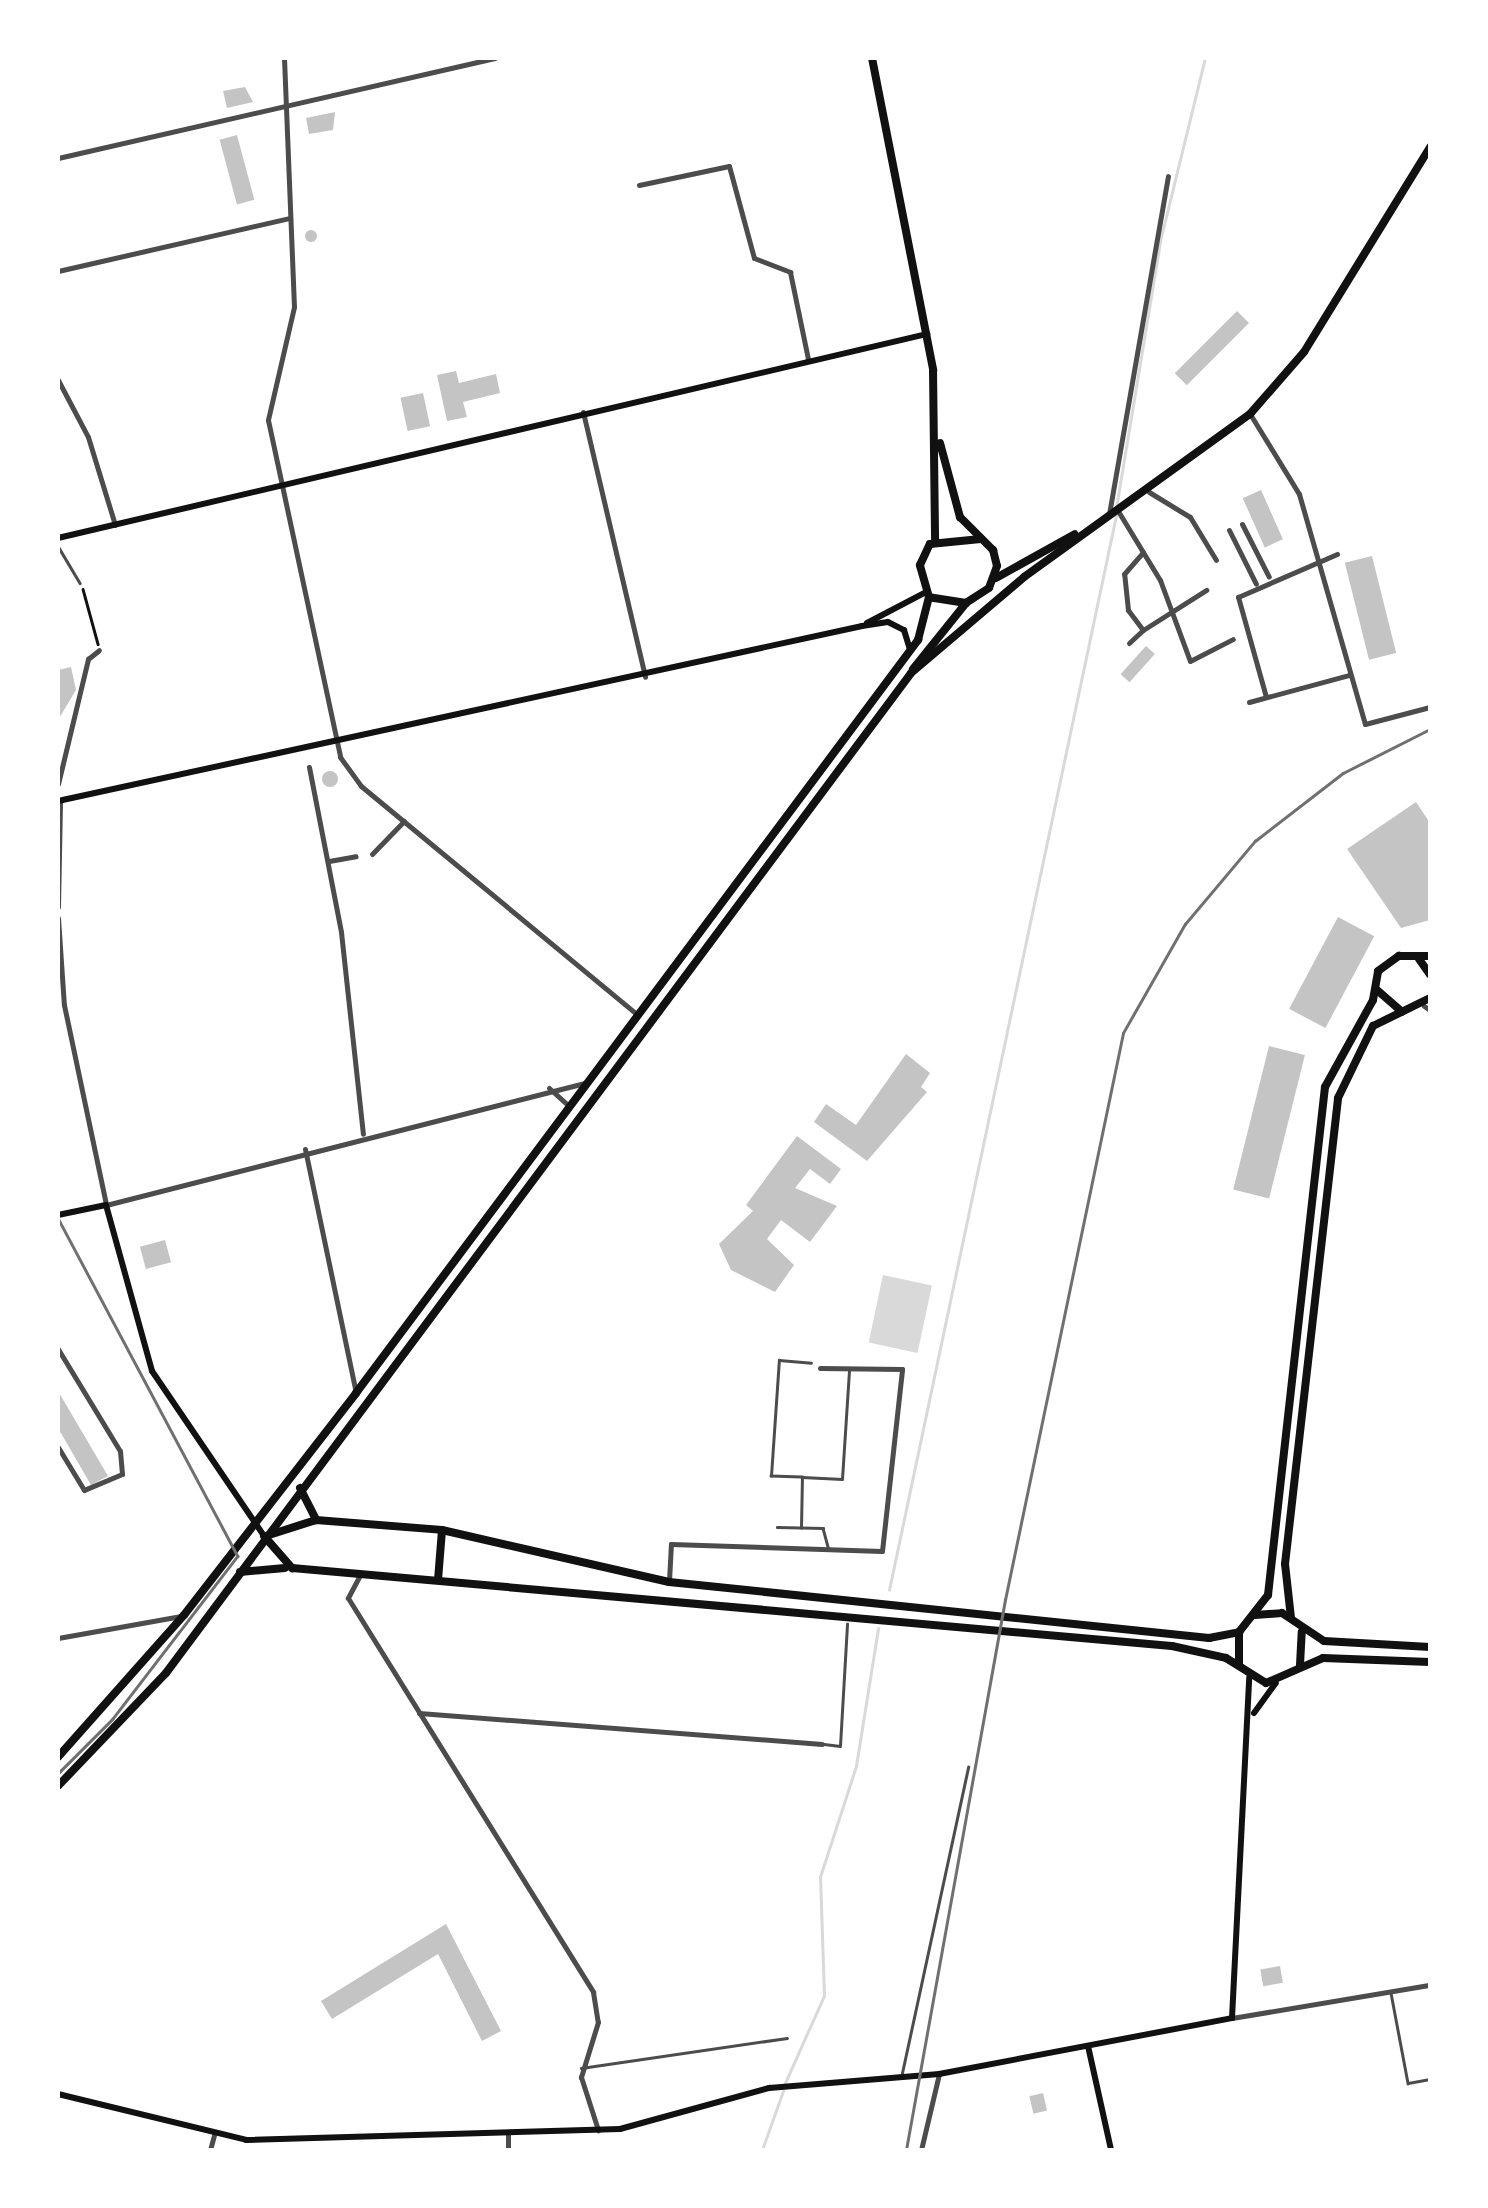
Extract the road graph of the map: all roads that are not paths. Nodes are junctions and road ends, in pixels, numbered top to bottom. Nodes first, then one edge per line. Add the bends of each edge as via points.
1 (284, 58) edge
2 (495, 58) edge
3 (872, 58) edge
4 (288, 107) junction
5 (1430, 147) edge
6 (58, 158) edge
7 (1168, 176) dead end
8 (639, 184) dead end
9 (290, 218) junction
10 (58, 271) edge
11 (927, 334) junction
12 (808, 359) junction
13 (58, 380) edge
14 (584, 412) junction
15 (1250, 414) junction
16 (938, 438) junction
17 (280, 485) junction
18 (1150, 494) junction
19 (1115, 512) junction
20 (1242, 524) dead end
21 (116, 525) junction
22 (1088, 528) junction
23 (1229, 530) dead end
24 (58, 538) edge
25 (981, 539) junction
26 (935, 540) junction
27 (58, 546) edge
28 (1143, 552) junction
29 (1337, 554) dead end
30 (1216, 560) dead end
31 (1319, 560) junction
32 (1269, 577) junction
33 (996, 578) junction
34 (80, 583) road end
35 (1256, 584) junction
36 (1206, 590) dead end
37 (928, 594) junction
38 (966, 604) junction
39 (1173, 612) junction
40 (862, 626) junction
41 (1143, 630) junction
42 (1233, 638) dead end
43 (1129, 642) dead end
44 (99, 650) road end
45 (910, 651) junction
46 (911, 673) junction
47 (1349, 675) junction
48 (645, 677) junction
49 (1266, 697) junction
50 (1249, 702) dead end
51 (1430, 707) edge
52 (336, 742) junction
53 (309, 768) dead end
54 (58, 788) edge
55 (59, 801) edge
56 (404, 821) junction
57 (372, 854) dead end
58 (356, 856) dead end
59 (328, 861) junction
60 (58, 908) edge
61 (58, 918) edge
62 (1430, 956) edge
63 (1419, 959) junction
64 (1430, 975) edge
65 (1376, 986) junction
66 (1430, 998) edge
67 (1428, 1008) edge
68 (1405, 1013) junction
69 (638, 1015) junction
70 (588, 1083) junction
71 (549, 1088) junction
72 (570, 1107) junction
73 (363, 1134) junction
74 (305, 1149) junction
75 (106, 1206) junction
76 (58, 1215) edge
77 (1308, 1217) junction
78 (1321, 1224) junction
79 (58, 1348) edge
80 (811, 1363) dead end
81 (820, 1368) dead end
82 (850, 1368) junction
83 (356, 1392) junction
84 (58, 1446) edge
85 (802, 1477) junction
86 (300, 1488) junction
87 (316, 1520) junction
88 (255, 1526) junction
89 (777, 1527) dead end
90 (800, 1528) junction
91 (442, 1530) junction
92 (264, 1536) junction
93 (828, 1548) junction
94 (292, 1568) junction
95 (240, 1572) junction
96 (361, 1574) junction
97 (438, 1580) junction
98 (669, 1582) junction
99 (1254, 1615) junction
100 (184, 1616) junction
101 (1291, 1618) junction
102 (848, 1624) dead end
103 (1240, 1632) junction
104 (1302, 1632) junction
105 (58, 1638) edge
106 (1430, 1648) edge
107 (1430, 1662) edge
108 (1240, 1666) junction
109 (1298, 1669) junction
110 (1249, 1677) junction
111 (1276, 1682) junction
112 (419, 1713) junction
113 (1254, 1714) junction
114 (822, 1744) joint
115 (58, 1758) edge
116 (968, 1767) dead end
117 (58, 1786) edge
118 (1430, 1985) edge
119 (1391, 1991) junction
120 (1232, 2018) junction
121 (788, 2038) dead end
122 (1088, 2046) junction
123 (581, 2068) junction
124 (939, 2074) junction
125 (901, 2076) junction
126 (1430, 2079) edge
127 (58, 2094) edge
128 (598, 2130) junction
129 (508, 2134) junction
130 (214, 2136) junction
131 (210, 2150) edge
132 (508, 2150) edge
133 (921, 2150) edge
134 (1111, 2150) edge

1 - 4 street
2 - 4 street
3 - 11 main road
4 - 6 street
4 - 9 street
5 - 15 main road via 1304,352
7 - 19 street
8 - 12 street via 729,166 754,258 790,272
9 - 10 street
9 - 17 street via 294,308 268,420
11 - 12 main road
11 - 16 main road
12 - 14 main road
13 - 21 street via 88,437
14 - 17 main road
14 - 48 street
15 - 18 main road
15 - 31 street via 1300,494
16 - 25 main road via 960,517
16 - 26 main road
17 - 21 main road
17 - 52 street
18 - 19 main road
18 - 30 street via 1190,517
19 - 22 main road
19 - 28 street
20 - 32 street
21 - 24 main road
22 - 33 main road
22 - 46 main road
23 - 35 street
25 - 26 main road
25 - 33 main road
26 - 37 main road via 920,565
27 - 34 lane
28 - 39 street
28 - 41 street via 1128,564 1123,588
29 - 31 street
31 - 32 street
31 - 47 street
32 - 35 street
33 - 38 main road
35 - 49 street via 1236,602
36 - 39 street
37 - 38 main road
37 - 40 main road
37 - 45 main road
38 - 46 main road
39 - 41 street
39 - 42 street via 1190,661
40 - 45 main road via 904,630
40 - 48 main road
41 - 43 street
44 - 54 street via 88,659
45 - 69 main road
46 - 86 main road
47 - 49 street
47 - 51 street via 1365,724
48 - 52 main road
49 - 50 street
52 - 55 main road
52 - 56 street via 356,781
53 - 59 street
54 - 55 street
55 - 60 street
56 - 57 street
56 - 69 street
58 - 59 street
59 - 73 street
61 - 75 street via 64,1004
62 - 63 main road
63 - 64 main road
63 - 65 main road via 1389,959
65 - 68 main road via 1389,1009
65 - 77 main road via 1325,1087
66 - 67 main road
67 - 68 main road
68 - 78 main road via 1378,1021 1347,1069
69 - 70 main road
70 - 71 street
70 - 72 main road
71 - 72 street
71 - 73 street
72 - 83 main road
73 - 74 street
74 - 75 street
74 - 83 street
75 - 76 main road
75 - 88 main road via 152,1371
77 - 78 main road
77 - 99 main road via 1268,1595
78 - 101 main road via 1285,1564
79 - 84 street via 120,1450 122,1474 84,1490
80 - 85 lane via 779,1360 771,1476
81 - 82 street
82 - 85 lane via 842,1479
82 - 93 street via 902,1369 882,1551
83 - 88 main road
85 - 90 lane
86 - 87 main road
86 - 92 main road
87 - 91 main road
87 - 92 main road
88 - 92 main road
88 - 100 main road
89 - 90 lane
90 - 93 lane via 823,1528
91 - 97 main road
91 - 98 main road
92 - 94 main road
92 - 95 main road
93 - 98 street via 672,1544
94 - 95 main road
94 - 96 main road
95 - 117 main road via 147,1696
96 - 97 main road
96 - 112 street via 348,1598
97 - 108 main road via 1026,1630 1190,1649
98 - 103 main road via 1210,1638
99 - 101 main road
99 - 103 main road
100 - 105 street
100 - 115 main road
101 - 104 main road
102 - 114 lane via 840,1746
103 - 108 main road
104 - 106 main road
104 - 109 main road
107 - 109 main road via 1332,1657
108 - 110 main road
109 - 111 main road
110 - 111 main road
110 - 113 main road
111 - 113 main road
112 - 114 street
112 - 123 street via 599,2012
113 - 120 main road
116 - 125 lane
118 - 119 street
119 - 120 street
119 - 126 lane via 1408,2084
120 - 122 main road
121 - 123 lane
122 - 124 main road
122 - 134 main road
123 - 128 street
124 - 125 main road
124 - 133 street
125 - 128 main road via 776,2088 653,2125
127 - 130 main road
128 - 129 main road
129 - 130 main road
129 - 132 street
130 - 131 street

